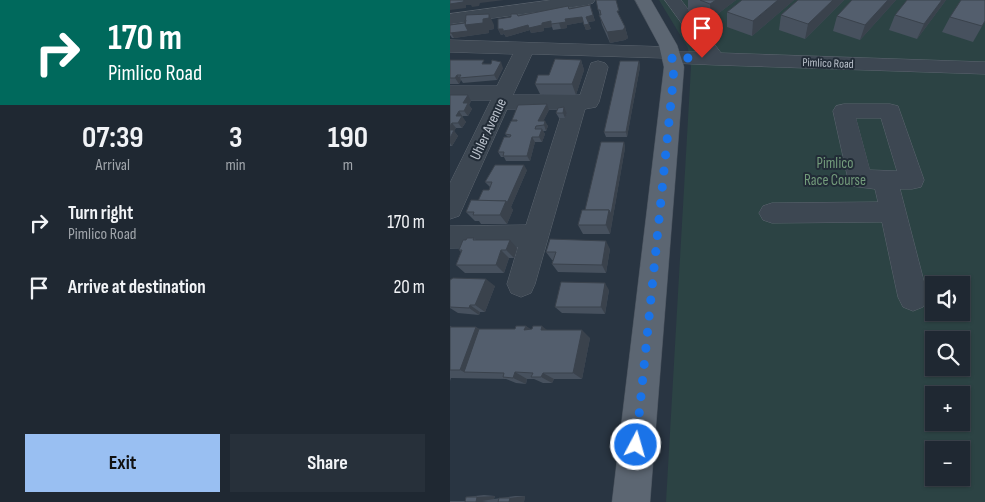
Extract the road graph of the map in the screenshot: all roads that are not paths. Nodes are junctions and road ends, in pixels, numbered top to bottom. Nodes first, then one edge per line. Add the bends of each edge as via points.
1 (587, 0) edge
2 (643, 0) edge
3 (673, 0) edge
4 (450, 19) edge
5 (450, 46) edge
6 (525, 48) junction
7 (671, 55) junction
8 (716, 59) junction
9 (598, 67) dead end
10 (985, 68) edge
11 (450, 93) edge
12 (502, 98) junction
13 (576, 102) junction
14 (885, 180) dead end
15 (450, 210) edge
16 (892, 212) junction
17 (772, 213) dead end
18 (535, 236) junction
19 (450, 237) edge
20 (521, 284) dead end
21 (913, 297) dead end
22 (631, 502) edge

1 - 4 street
2 - 7 main road
3 - 8 street
5 - 6 street, Pimlico Road
6 - 7 street, Pimlico Road
6 - 12 street, Uhler Avenue
7 - 8 street, Pimlico Road
7 - 22 main road via 673,81
8 - 10 street, Pimlico Road
9 - 13 street via 589,102
11 - 12 street
12 - 13 street
12 - 15 street, Uhler Avenue
13 - 18 street
14 - 16 street
16 - 17 street
16 - 21 street
18 - 19 street
18 - 20 street

